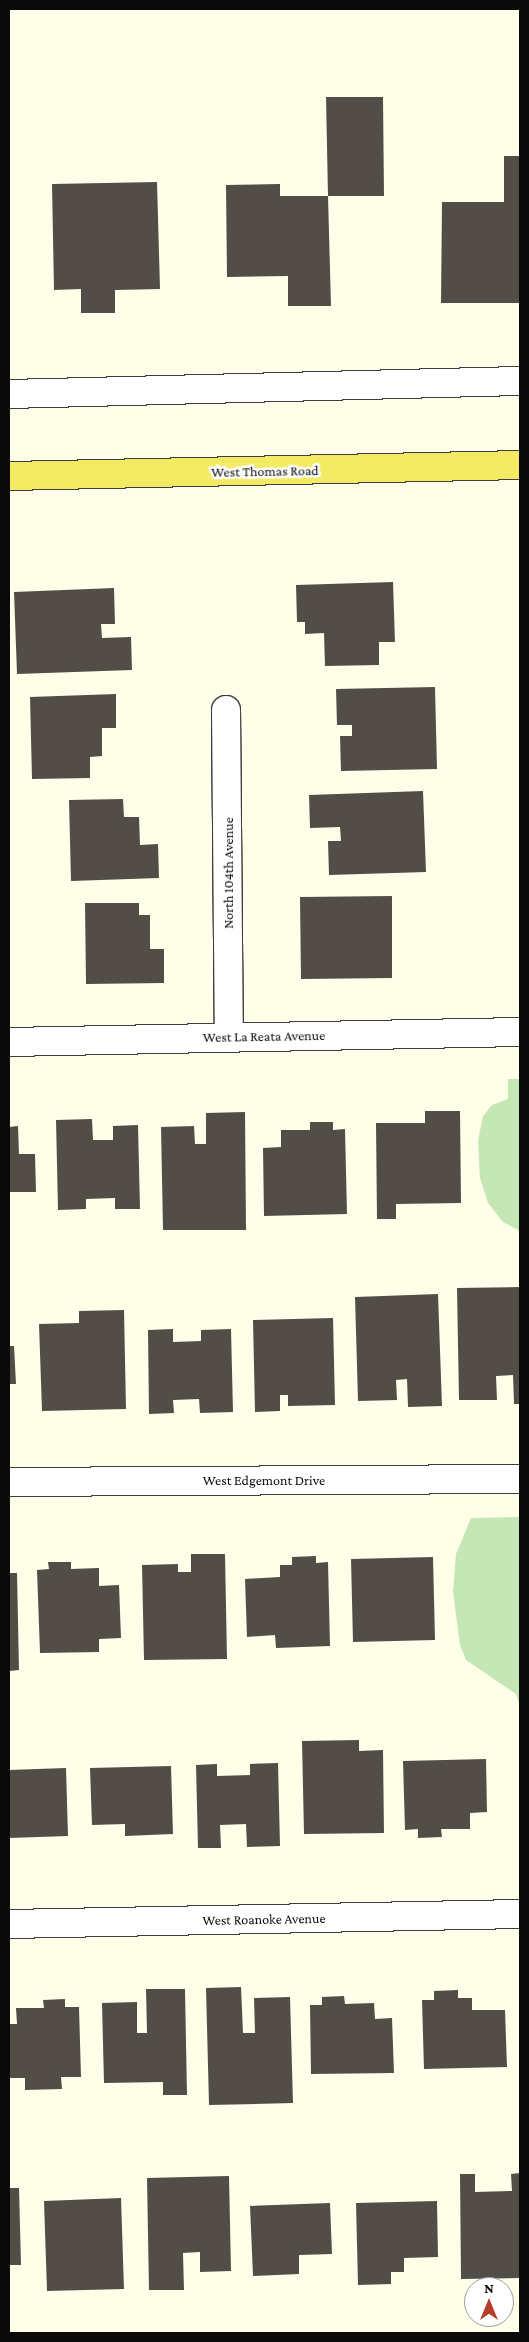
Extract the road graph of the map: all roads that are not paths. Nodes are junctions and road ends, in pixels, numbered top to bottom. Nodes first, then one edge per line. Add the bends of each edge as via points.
1 (520, 381) edge
2 (9, 394) edge
3 (520, 465) edge
4 (9, 476) edge
5 (226, 710) dead end
6 (520, 1032) edge
7 (229, 1036) junction
8 (9, 1042) edge
9 (520, 1479) edge
10 (9, 1482) edge
11 (520, 1914) edge
12 (9, 1924) edge

1 - 2 street
3 - 4 main road, West Thomas Road
5 - 7 street, North 104th Avenue
6 - 7 street, West La Reata Avenue
7 - 8 street, West La Reata Avenue
9 - 10 street, West Edgemont Drive
11 - 12 street, West Roanoke Avenue

